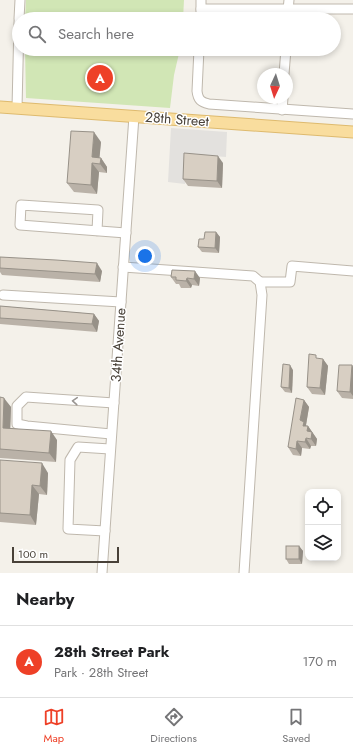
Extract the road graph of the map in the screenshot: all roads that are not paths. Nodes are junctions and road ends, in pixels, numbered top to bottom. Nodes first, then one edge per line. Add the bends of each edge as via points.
1 (20, 0) edge
2 (288, 5) edge
3 (201, 10) edge
4 (353, 10) edge
5 (19, 12) edge
6 (18, 56) edge
7 (199, 56) edge
8 (285, 56) edge
9 (284, 68) edge
10 (282, 104) edge
11 (0, 107) edge
12 (17, 108) junction
13 (282, 110) junction
14 (353, 114) edge
15 (134, 116) junction
16 (353, 132) edge
17 (97, 231) junction
18 (126, 234) junction
19 (123, 267) junction
20 (353, 272) edge
21 (260, 282) junction
22 (4, 295) dead end
23 (121, 302) junction
24 (114, 403) junction
25 (112, 434) junction
26 (110, 449) junction
27 (105, 531) junction
28 (102, 573) edge
29 (244, 573) edge

1 - 5 street
2 - 3 street
2 - 4 street
6 - 12 street
7 - 13 street via 197,91 202,102
8 - 9 street
10 - 13 street
11 - 12 main road, 28th Street
12 - 15 main road, 28th Street
13 - 14 street
15 - 16 main road, 28th Street
15 - 18 street, 34th Avenue
17 - 17 street via 20,225 21,205 98,210
17 - 18 street
18 - 19 street, 34th Avenue
19 - 21 street via 253,276
19 - 23 street, 34th Avenue
20 - 21 street via 292,266 290,282
21 - 29 street via 262,295
22 - 23 street
23 - 24 street, 34th Avenue
24 - 25 street, 34th Avenue
24 -> 25 street via 26,398 17,406 17,424
25 - 26 street, 34th Avenue
26 - 27 street, 34th Avenue
26 - 27 street via 78,447 70,460 68,529
27 - 28 street, 34th Avenue

